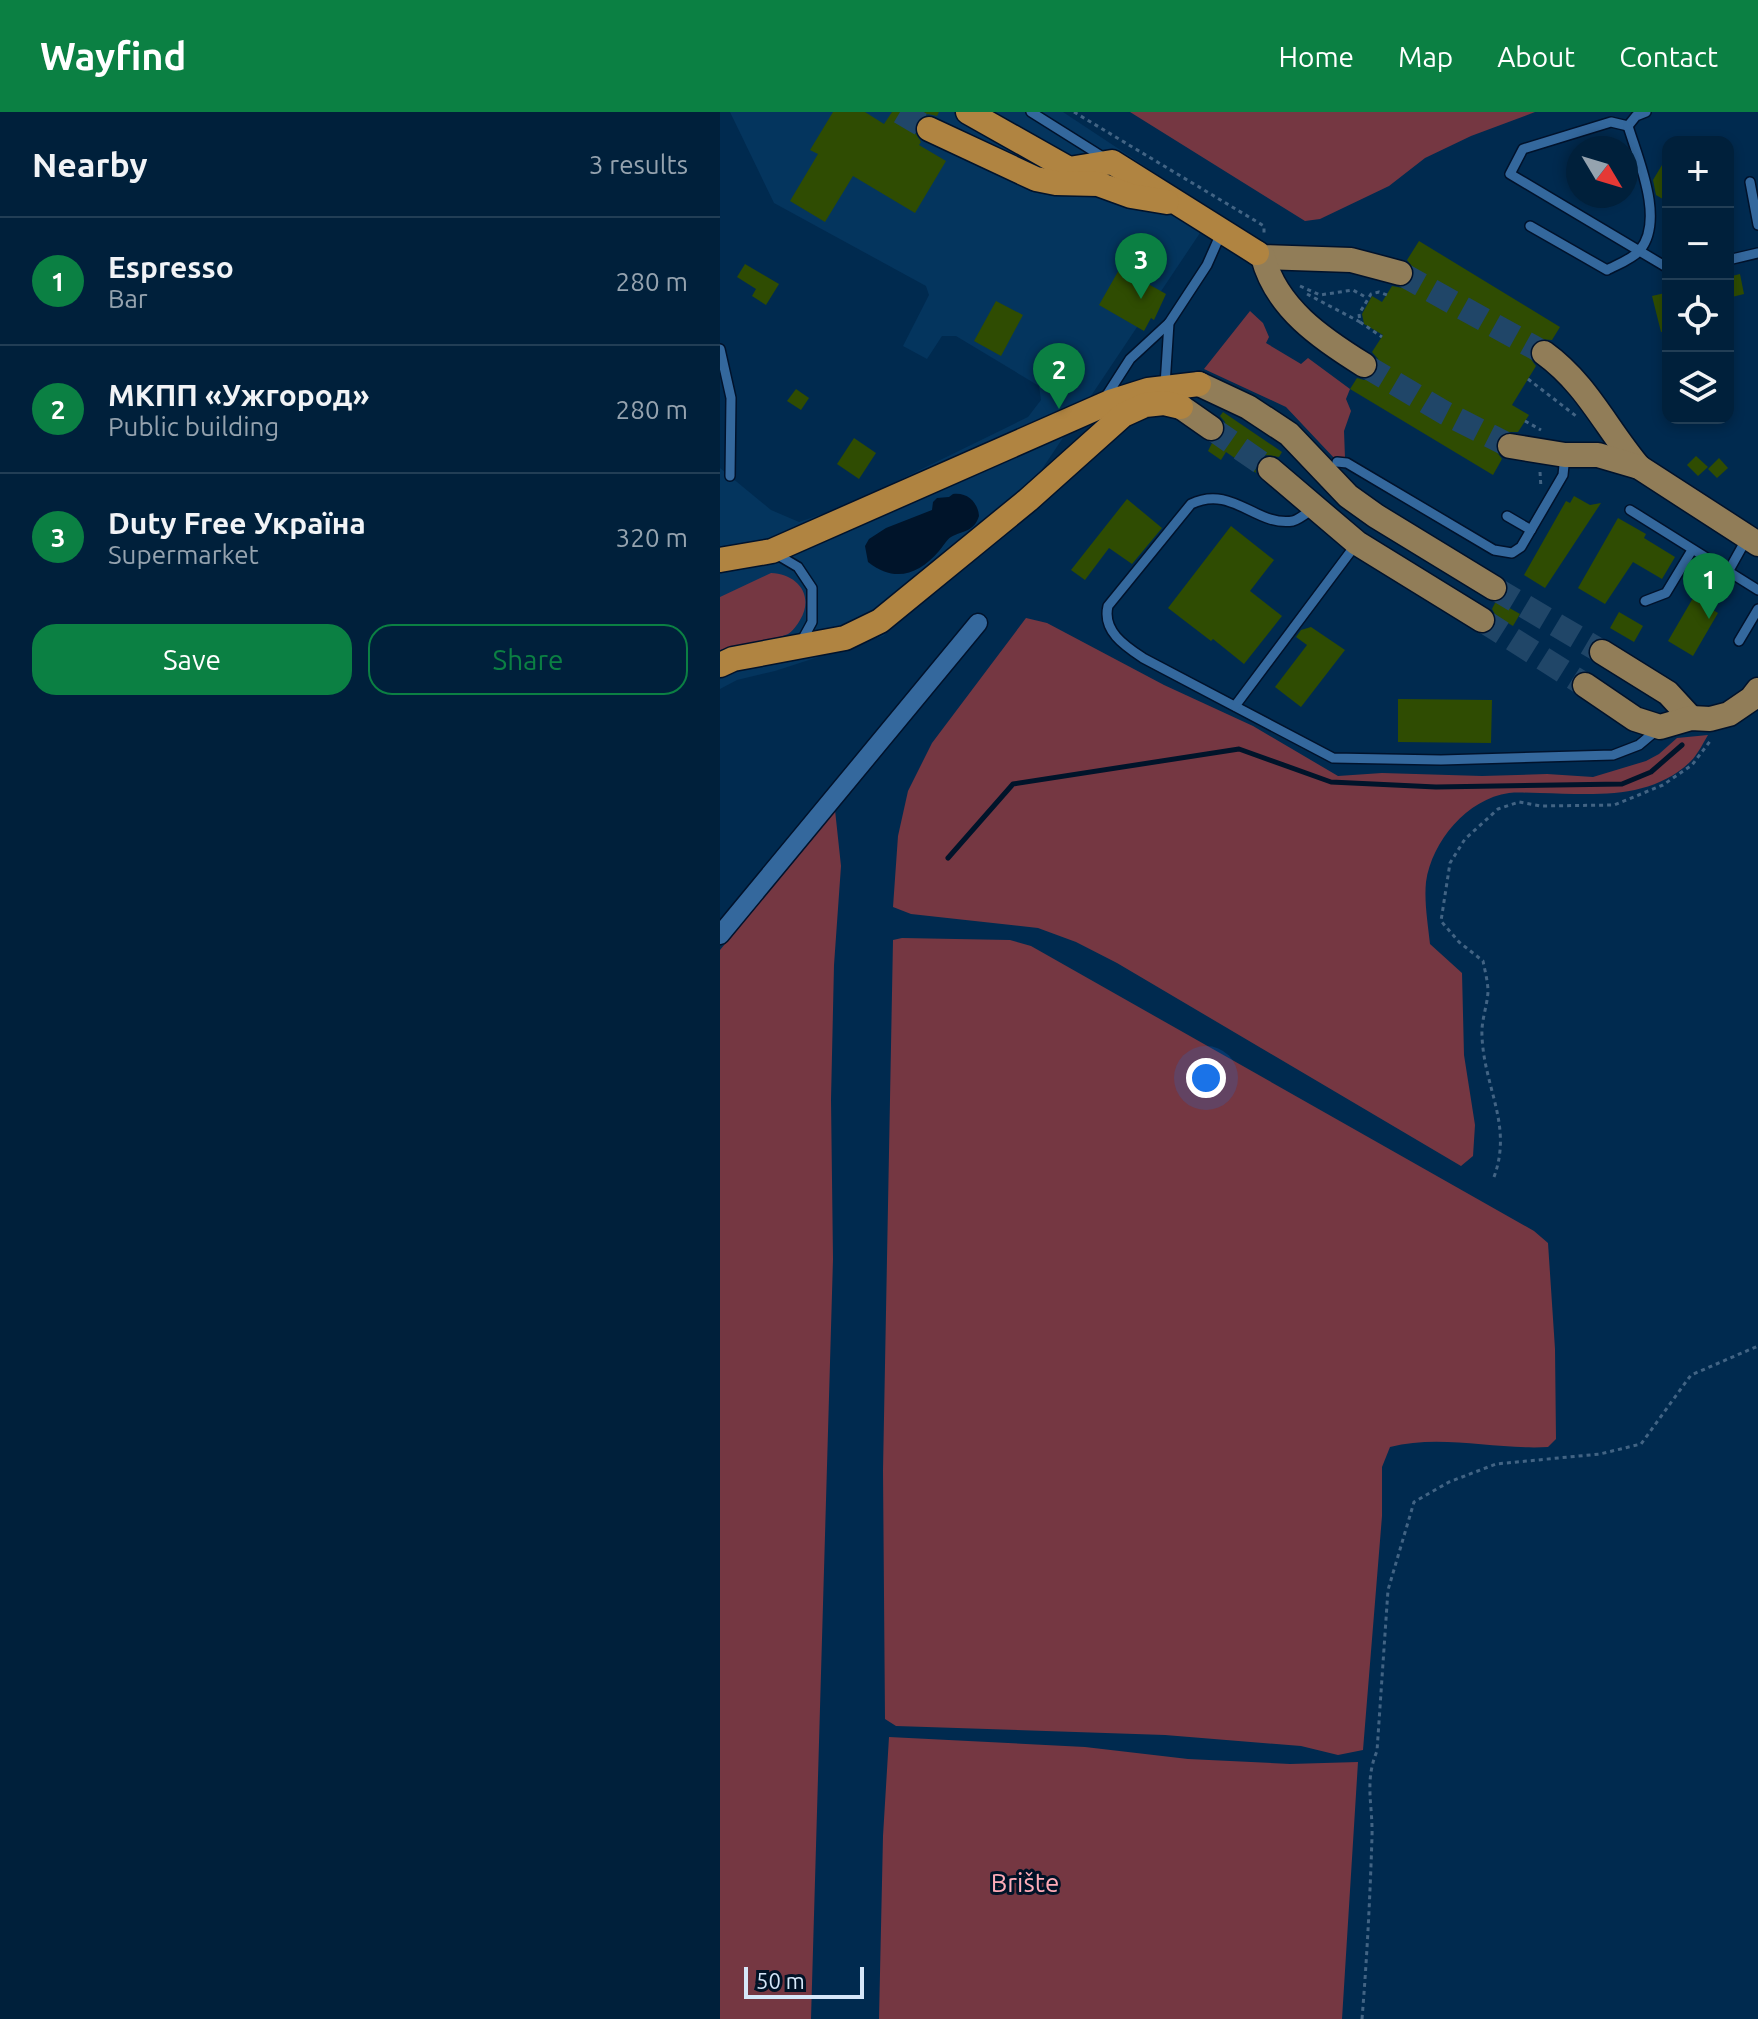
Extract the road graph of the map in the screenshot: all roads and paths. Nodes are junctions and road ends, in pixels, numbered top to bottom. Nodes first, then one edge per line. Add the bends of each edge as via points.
1 (968, 112) edge
2 (1031, 112) edge
3 (1074, 112) edge
4 (1646, 112) edge
5 (1628, 126) junction
6 (929, 129) tunnel mouth
7 (1112, 162) junction
8 (1750, 182) dead end
9 (1177, 204) junction
10 (1758, 225) edge
11 (1530, 226) dead end
12 (1222, 231) junction
13 (1640, 251) junction
14 (1758, 253) edge
15 (1260, 255) junction
16 (1734, 259) edge
17 (1662, 264) edge
18 (1400, 273) tunnel mouth
19 (1387, 295) dead end
20 (1368, 299) junction
21 (1360, 322) junction
22 (1169, 323) junction
23 (1382, 337) dead end
24 (720, 349) edge
25 (1544, 353) tunnel mouth
26 (1364, 365) tunnel mouth
27 (1528, 379) dead end
28 (1199, 384) joint
29 (1164, 388) junction
30 (1099, 407) junction
31 (1181, 407) joint
32 (1568, 409) dead end
33 (1525, 421) dead end
34 (1211, 428) tunnel mouth
35 (1540, 429) dead end
36 (1510, 446) tunnel mouth
37 (1565, 455) junction
38 (1337, 462) dead end
39 (1639, 467) junction
40 (1270, 469) tunnel mouth
41 (730, 476) dead end
42 (1314, 508) junction
43 (1630, 510) dead end
44 (1507, 516) dead end
45 (1531, 530) junction
46 (1752, 541) edge
47 (1357, 543) junction
48 (1692, 550) junction
49 (772, 551) junction
50 (720, 560) edge
51 (1728, 572) junction
52 (1494, 588) tunnel mouth
53 (1758, 590) edge
54 (1645, 601) dead end
55 (1758, 609) edge
56 (1482, 620) tunnel mouth
57 (978, 623) dead end
58 (1739, 641) dead end
59 (798, 647) junction
60 (1602, 652) tunnel mouth
61 (720, 665) edge
62 (1585, 685) tunnel mouth
63 (1758, 690) edge
64 (1235, 706) junction
65 (1710, 717) junction
66 (1660, 727) junction
67 (720, 935) edge
68 (1494, 1177) dead end
69 (1758, 1346) edge
70 (1362, 2019) edge

1 - 7 highway via 1069,169
2 - 7 lane
3 - 15 path via 1264,226
4 - 5 lane
5 - 13 lane via 1651,207
5 - 13 lane via 1611,122 1523,149 1510,174
6 - 9 highway via 1036,179 1098,184
7 - 9 highway
8 - 10 lane
9 - 12 highway
11 - 13 lane via 1607,270
12 - 15 highway
12 - 22 lane
13 - 17 lane
14 - 16 lane
15 - 18 main road via 1351,260
15 - 26 main road via 1269,279 1294,313
19 - 20 path via 1374,292
20 - 21 path
20 - 21 path via 1353,290 1320,295 1299,287
21 - 23 path
22 - 29 lane
22 - 30 lane via 1130,359
24 - 41 lane via 731,398
25 - 39 main road via 1598,408
27 - 32 path
28 - 29 highway
28 - 52 main road via 1289,434 1348,496
29 - 30 highway
30 - 49 highway
31 - 34 main road
31 - 59 highway via 1154,404 1123,415 880,621 845,638
33 - 35 path
36 - 37 main road
37 - 39 main road via 1598,455
37 - 45 lane via 1563,475
38 - 45 lane via 1347,463 1494,550 1512,553
39 - 46 main road
40 - 42 main road
42 - 47 main road
42 - 64 lane via 1296,521 1279,521 1219,498 1200,500 1183,511 1108,606 1110,629 1127,648
43 - 48 lane
44 - 45 lane
46 - 51 lane
47 - 56 main road
47 - 64 lane
48 - 51 lane
48 - 54 lane via 1666,593
49 - 50 highway
49 - 59 lane via 798,567 812,588 812,622
51 - 53 lane
55 - 58 lane
57 - 67 street
59 - 61 highway
60 - 65 main road
62 - 66 main road via 1635,719
63 - 65 main road via 1751,699
64 - 66 lane via 1325,755 1346,760 1613,755 1639,745
65 - 66 main road
65 - 68 path via 1692,765 1663,785 1614,805 1519,802 1498,809 1465,839 1450,863 1441,921 1483,961 1486,976 1482,1034 1502,1156
69 - 70 path via 1691,1375 1641,1444 1600,1454 1496,1464 1414,1502 1388,1590 1377,1751 1369,1771 1372,1850

